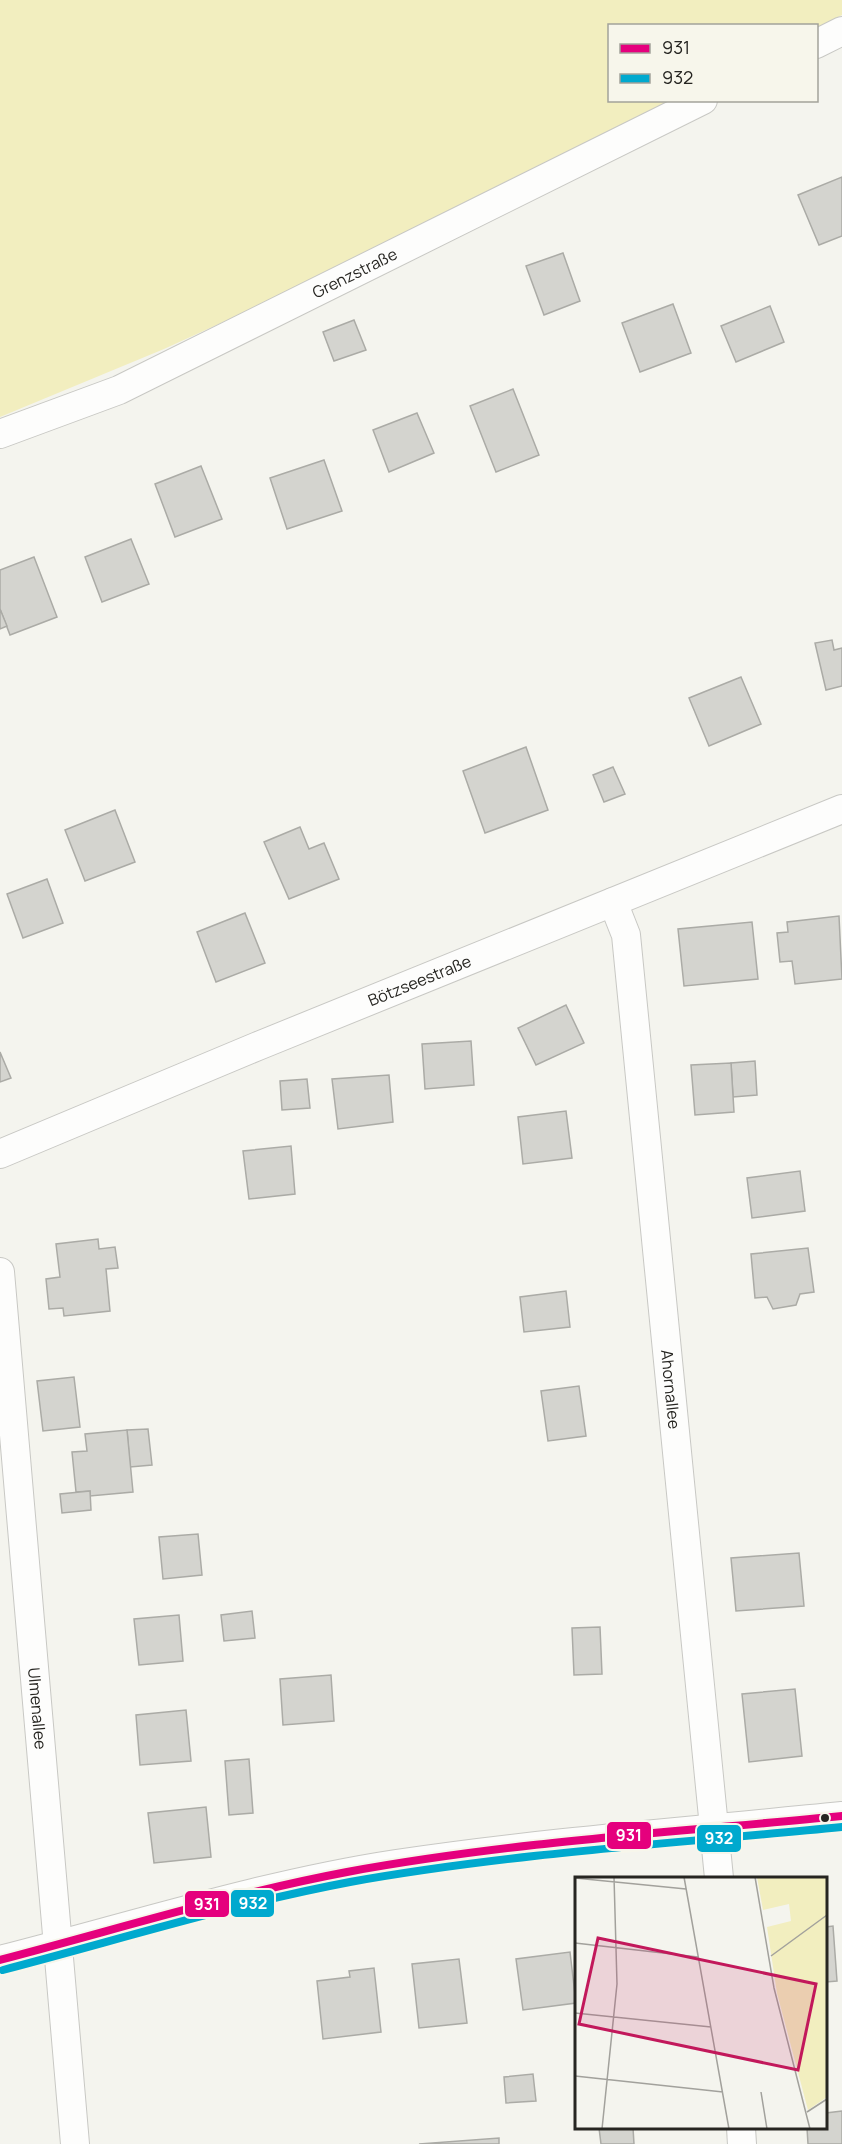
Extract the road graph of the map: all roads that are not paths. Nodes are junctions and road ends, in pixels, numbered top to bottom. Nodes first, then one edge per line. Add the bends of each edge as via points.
1 (842, 31) edge
2 (818, 43) edge
3 (699, 102) edge
4 (0, 434) edge
5 (842, 809) edge
6 (613, 902) junction
7 (0, 1154) edge
8 (0, 1272) edge
9 (842, 1816) edge
10 (713, 1829) junction
11 (719, 1877) edge
12 (57, 1945) junction
13 (0, 1960) edge
14 (741, 2129) edge
15 (75, 2144) edge
16 (742, 2144) edge

1 - 2 street
3 - 4 street, Grenzstraße via 119,390
5 - 6 street, Bötzseestraße
6 - 7 street, Bötzseestraße
6 - 10 street, Ahornallee via 626,935
8 - 12 street, Ulmenallee
9 - 10 street
10 - 11 street, Ahornallee
10 - 12 street via 395,1864 318,1879
12 - 13 street
12 - 15 street, Ulmenallee
14 - 16 street

